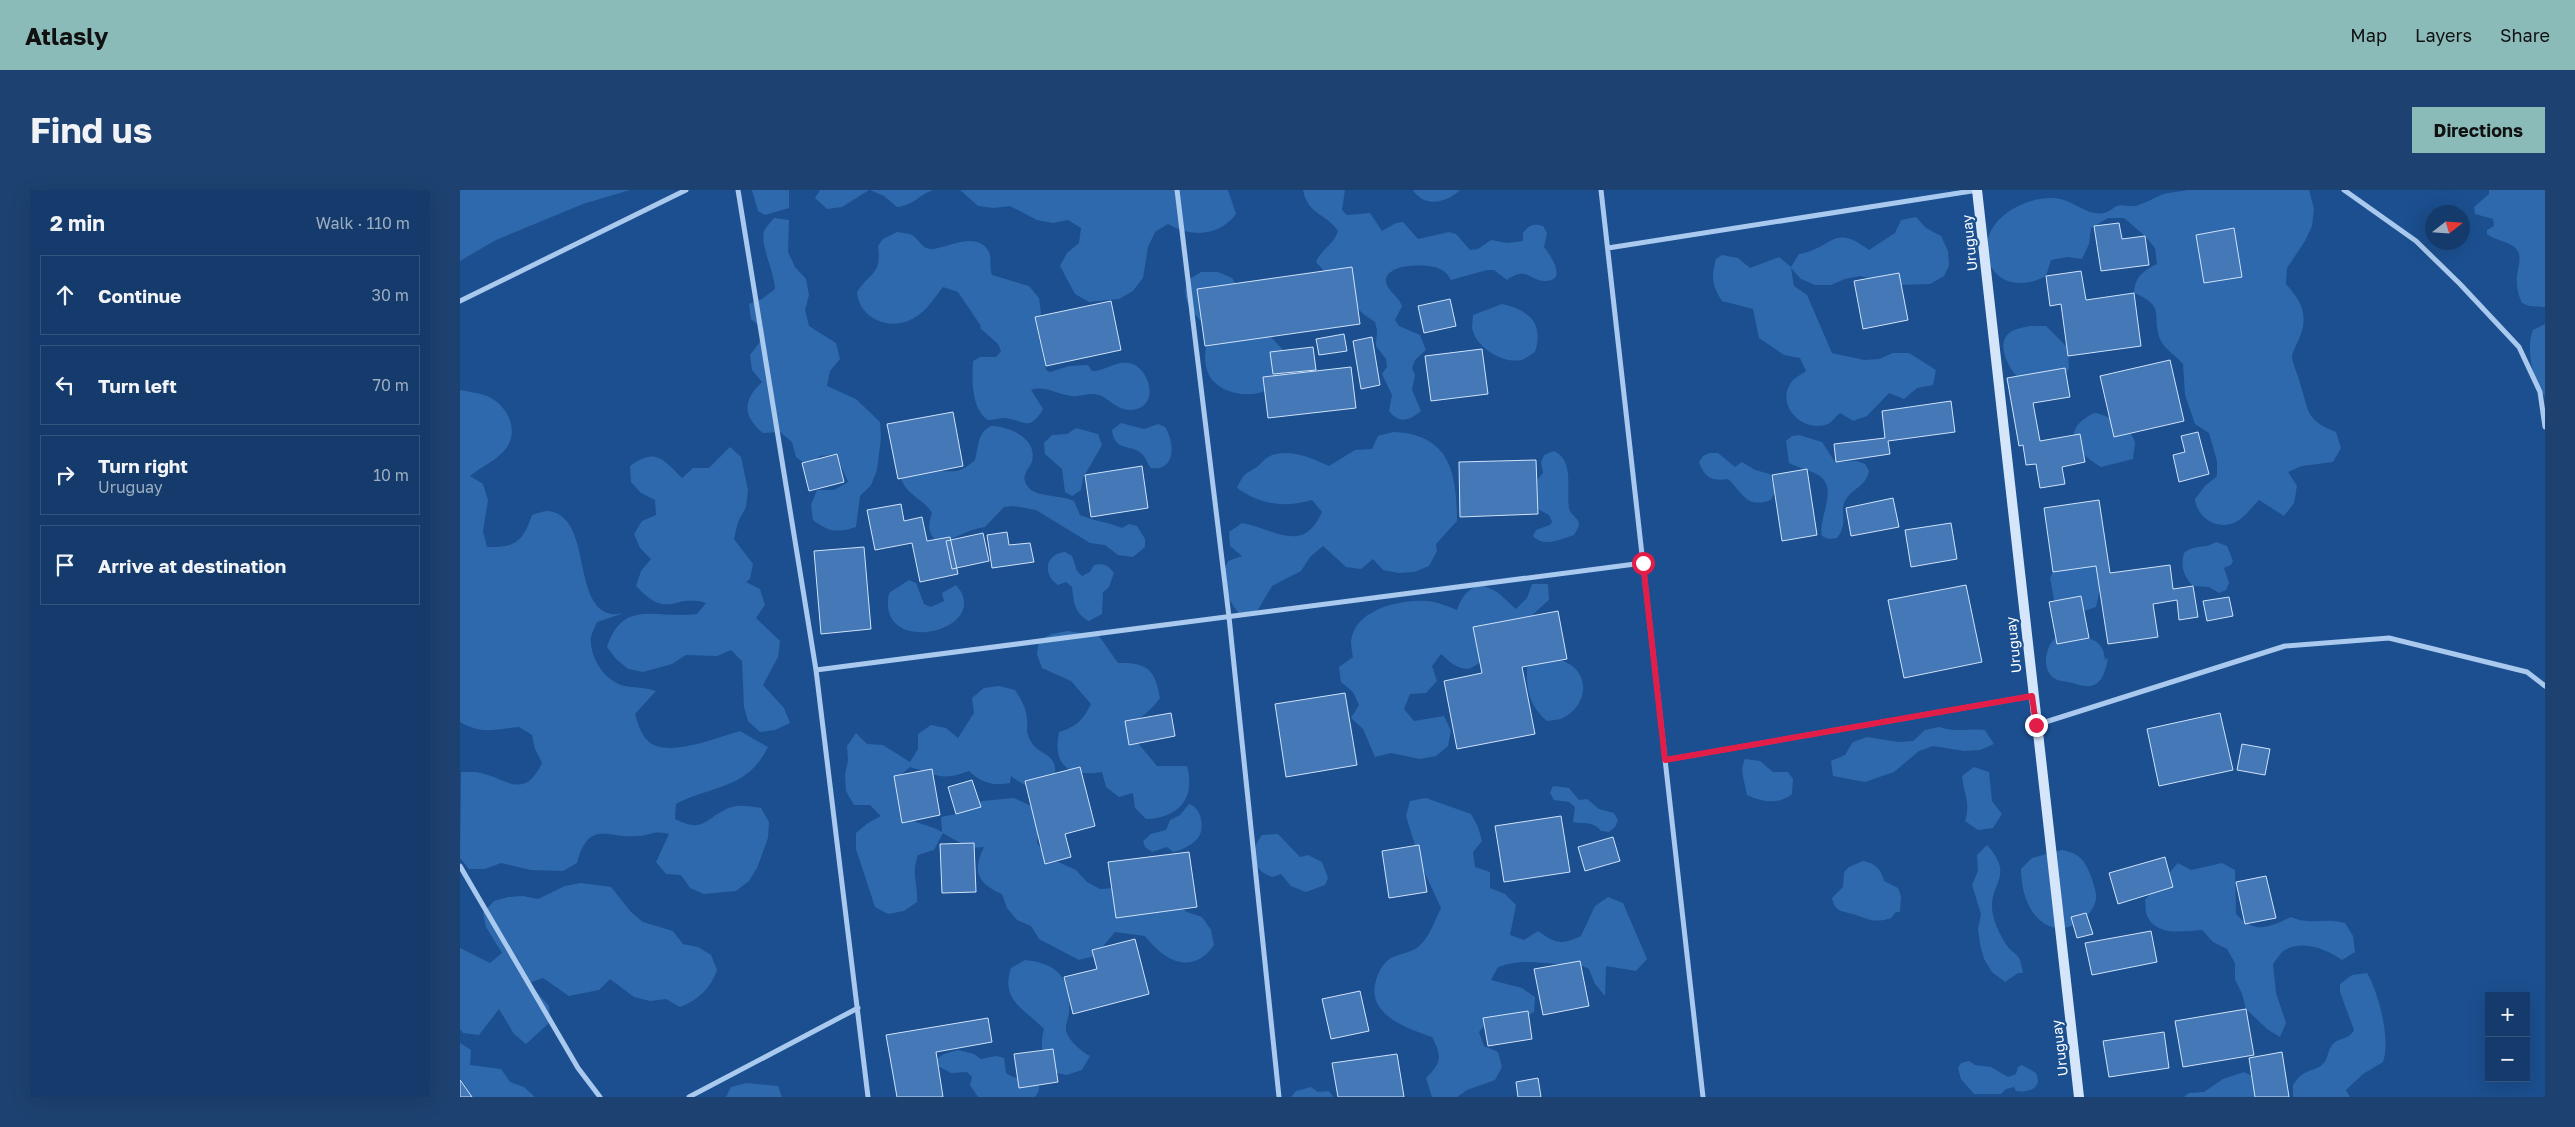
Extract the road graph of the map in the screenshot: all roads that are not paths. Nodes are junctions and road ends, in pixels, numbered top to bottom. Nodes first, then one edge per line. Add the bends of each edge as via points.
1 (686, 190) edge
2 (738, 190) edge
3 (1177, 190) edge
4 (1601, 190) edge
5 (1977, 190) edge
6 (2344, 190) edge
7 (1608, 248) junction
8 (460, 301) edge
9 (2545, 428) edge
10 (1643, 563) junction
11 (1229, 617) junction
12 (816, 670) junction
13 (2545, 686) edge
14 (2032, 696) junction
15 (2036, 725) junction
16 (1665, 760) junction
17 (460, 866) edge
18 (858, 1008) junction
19 (600, 1097) edge
20 (689, 1097) edge
21 (868, 1097) edge
22 (1279, 1097) edge
23 (1703, 1097) edge
24 (2078, 1097) edge

1 - 8 street
2 - 12 street
3 - 11 street
4 - 7 street
5 - 7 street
5 - 14 main road, Uruguay
6 - 9 street via 2416,241 2519,347 2540,392
7 - 10 street
10 - 11 street
10 - 16 street
11 - 12 street
11 - 22 street
12 - 18 street
13 - 15 street via 2527,672 2388,638 2294,645
14 - 15 main road, Uruguay
14 - 16 street
15 - 24 main road, Uruguay
16 - 23 street
17 - 19 street via 578,1068
18 - 20 street
18 - 21 street

